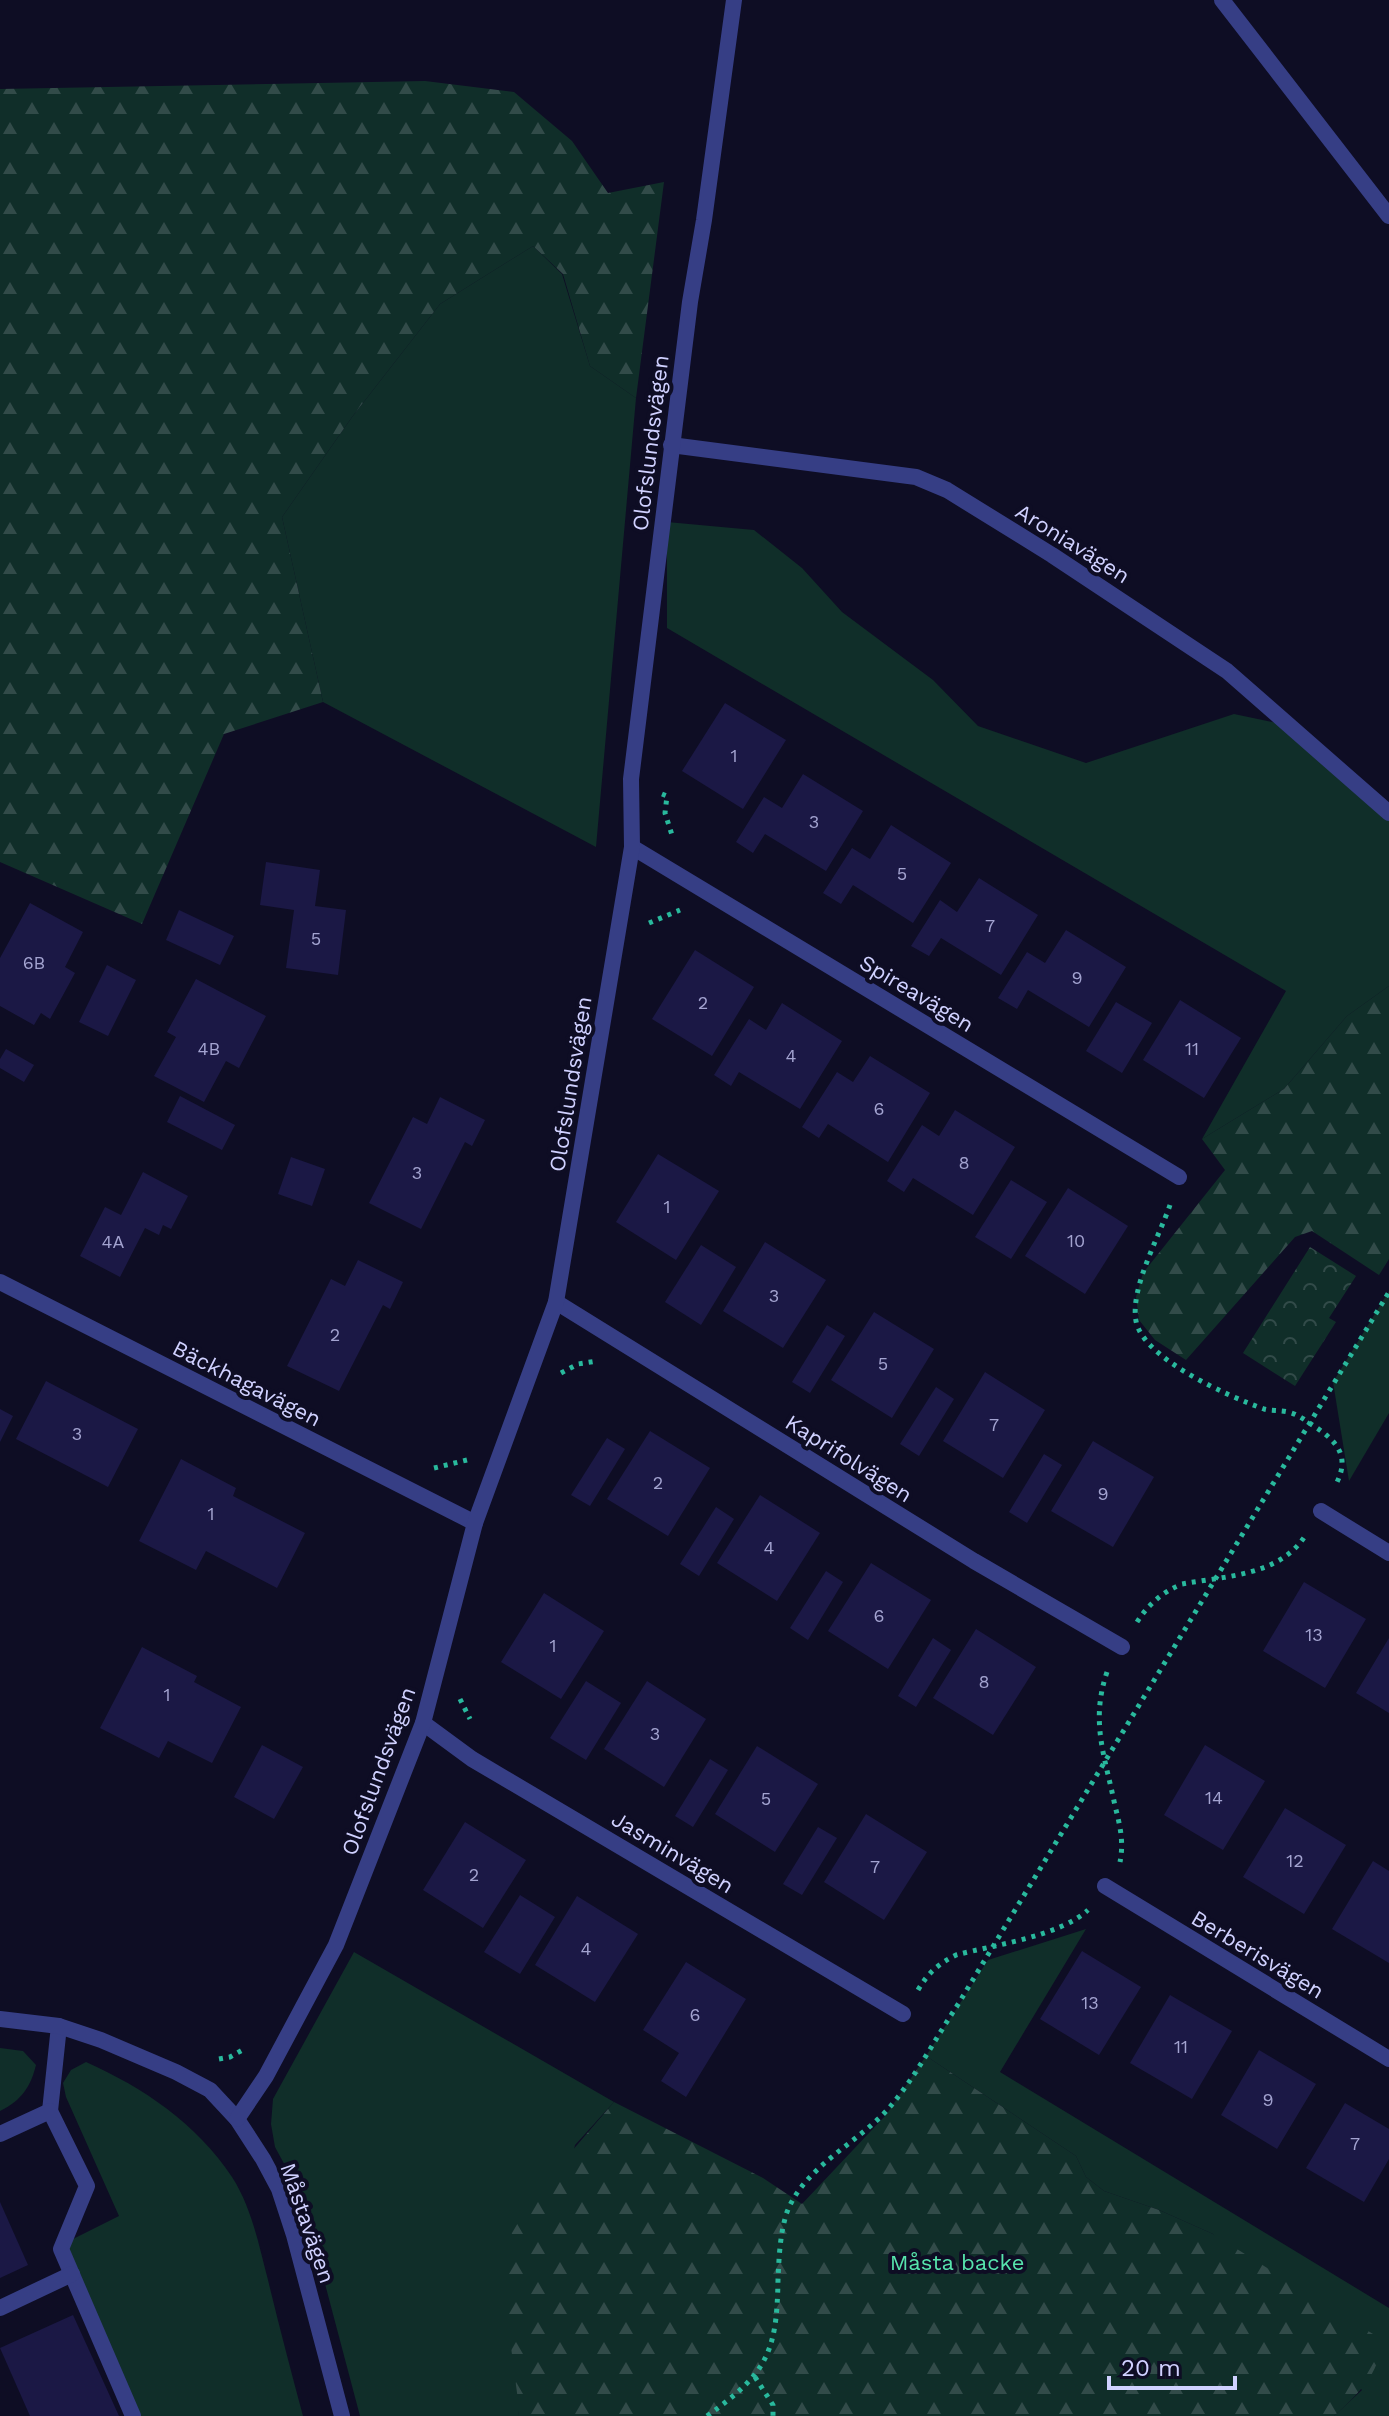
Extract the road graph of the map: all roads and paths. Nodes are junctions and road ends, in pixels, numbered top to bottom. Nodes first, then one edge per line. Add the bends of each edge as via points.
1 (734, 0) edge
2 (1222, 0) edge
3 (1389, 216) edge
4 (671, 445) junction
5 (1389, 813) edge
6 (632, 847) junction
7 (1179, 1177) joint
8 (0, 1282) edge
9 (1389, 1292) edge
10 (556, 1302) junction
11 (1309, 1423) junction
12 (1321, 1511) junction
13 (475, 1523) junction
14 (1389, 1553) edge
15 (1214, 1578) junction
16 (1122, 1647) junction
17 (423, 1723) junction
18 (1105, 1759) junction
19 (1105, 1886) junction
20 (994, 1945) junction
21 (903, 2014) joint
22 (0, 2019) edge
23 (59, 2026) junction
24 (1389, 2059) edge
25 (50, 2111) junction
26 (237, 2119) junction
27 (0, 2134) edge
28 (72, 2274) junction
29 (0, 2308) edge
30 (755, 2377) junction
31 (133, 2416) edge
32 (342, 2416) edge
33 (707, 2416) edge
34 (773, 2416) edge

1 - 4 street, Olofslundsvägen
2 - 3 street
4 - 5 street, Aroniavägen via 916,477 947,490 1227,671
4 - 6 street, Olofslundsvägen via 631,779
6 - 7 street, Spireavägen
6 - 10 street, Olofslundsvägen
7 - 11 path via 1142,1277 1135,1309 1140,1333 1169,1361 1228,1395
8 - 13 street, Bäckhagavägen
9 - 11 path
10 - 13 street, Olofslundsvägen
10 - 16 street, Kaprifolvägen
11 - 12 path via 1334,1439 1342,1461 1339,1479
11 - 15 path
12 - 14 street
12 - 15 path via 1287,1557 1269,1567
13 - 17 street, Olofslundsvägen
15 - 16 path via 1182,1584 1151,1603
15 - 18 path
16 - 18 path via 1099,1697
17 - 21 street, Jasminvägen via 472,1759
17 - 26 street, Olofslundsvägen via 336,1945
18 - 19 path via 1122,1849
18 - 20 path
19 - 20 path via 1079,1919
19 - 24 street, Berberisvägen
20 - 21 path via 941,1962
20 - 30 path via 892,2104 797,2194 782,2233 775,2332
22 - 23 street, Måstavägen
23 - 25 street
23 - 26 street, Måstavägen via 176,2072 210,2090
25 - 27 street
25 - 28 street via 87,2186 61,2249
26 - 32 street, Måstavägen via 279,2189
28 - 29 street
28 - 31 street
30 - 33 path
30 - 34 path via 773,2405

